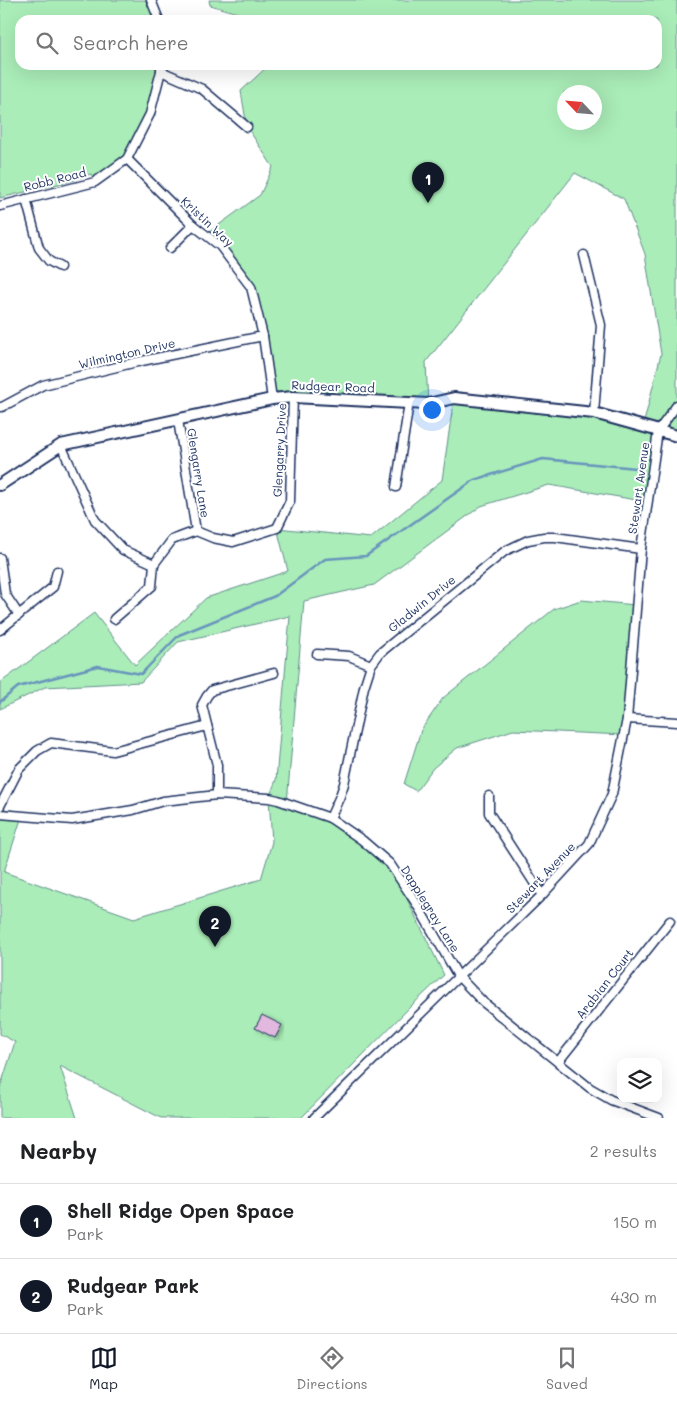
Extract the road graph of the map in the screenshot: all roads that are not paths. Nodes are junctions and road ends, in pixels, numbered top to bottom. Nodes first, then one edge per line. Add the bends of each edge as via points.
1 (151, 0) edge
2 (158, 15) edge
3 (161, 70) edge
4 (165, 70) edge
5 (247, 127) dead end
6 (127, 159) junction
7 (26, 199) junction
8 (0, 206) edge
9 (193, 225) junction
10 (170, 248) dead end
11 (584, 254) dead end
12 (60, 267) dead end
13 (263, 336) junction
14 (293, 397) junction
15 (272, 399) junction
16 (409, 403) junction
17 (677, 404) edge
18 (0, 407) edge
19 (594, 413) junction
20 (178, 420) junction
21 (658, 430) junction
22 (677, 436) edge
23 (61, 445) junction
24 (0, 485) edge
25 (396, 487) dead end
26 (196, 530) junction
27 (641, 549) junction
28 (0, 558) edge
29 (154, 564) junction
30 (57, 571) dead end
31 (19, 615) junction
32 (114, 619) dead end
33 (0, 630) edge
34 (317, 654) dead end
35 (371, 665) junction
36 (274, 672) dead end
37 (627, 719) junction
38 (677, 722) edge
39 (207, 726) junction
40 (218, 795) junction
41 (489, 796) dead end
42 (0, 806) edge
43 (0, 814) edge
44 (330, 818) junction
45 (542, 895) junction
46 (670, 921) dead end
47 (458, 976) junction
48 (558, 1062) junction
49 (314, 1118) edge
50 (659, 1118) edge

1 - 2 street
3 - 6 street, Robb Road via 150,114
4 - 5 street via 202,89
6 - 7 street, Robb Road via 95,182
6 - 9 street, Kristin Way
7 - 8 street, Robb Road
7 - 12 street via 39,248 49,261
9 - 10 street
9 - 13 street, Kristin Way via 220,246 250,287
11 - 19 street via 601,325
13 - 15 street, Kristin Way
13 - 18 street, Wilmington Drive via 43,385
14 - 15 street, Rudgear Road
14 - 16 street, Rudgear Road
14 - 26 street, Glengarry Drive via 290,501 278,528 233,542
15 - 20 street, Rudgear Road
16 - 19 street, Rudgear Road via 428,404 454,398
16 - 25 street
17 - 21 street
19 - 21 street, Rudgear Road
20 - 23 street, Rudgear Road
20 - 26 street, Glengarry Lane
21 - 22 street, Rudgear Road
21 - 27 street, Stewart Avenue
23 - 24 street, Rudgear Road
23 - 29 street via 95,520 123,550
26 - 29 street via 172,540
27 - 35 street, Gladwin Drive via 555,537 535,538 516,545 380,653
27 - 37 street, Stewart Avenue
28 - 31 street via 5,594
29 - 32 street via 152,586
30 - 31 street via 53,587
31 - 33 street
34 - 35 street via 349,656
35 - 44 street, Gladwin Drive via 344,784
36 - 39 street via 212,690 202,705
37 - 38 street
37 - 45 street, Stewart Avenue via 612,794 589,844
39 - 40 street via 217,765
39 - 42 street via 113,751 52,743 37,751 18,769
40 - 43 street, Dapplegray Lane via 163,801 133,810 72,820
40 - 44 street, Dapplegray Lane via 269,798
41 - 45 street via 489,813
44 - 47 street, Dapplegray Lane via 390,864
45 - 47 street, Stewart Avenue
46 - 48 street, Arabian Court
47 - 48 street, Dapplegray Lane via 483,1002
47 - 49 street, Stewart Avenue
48 - 50 street, Dapplegray Lane via 611,1100

